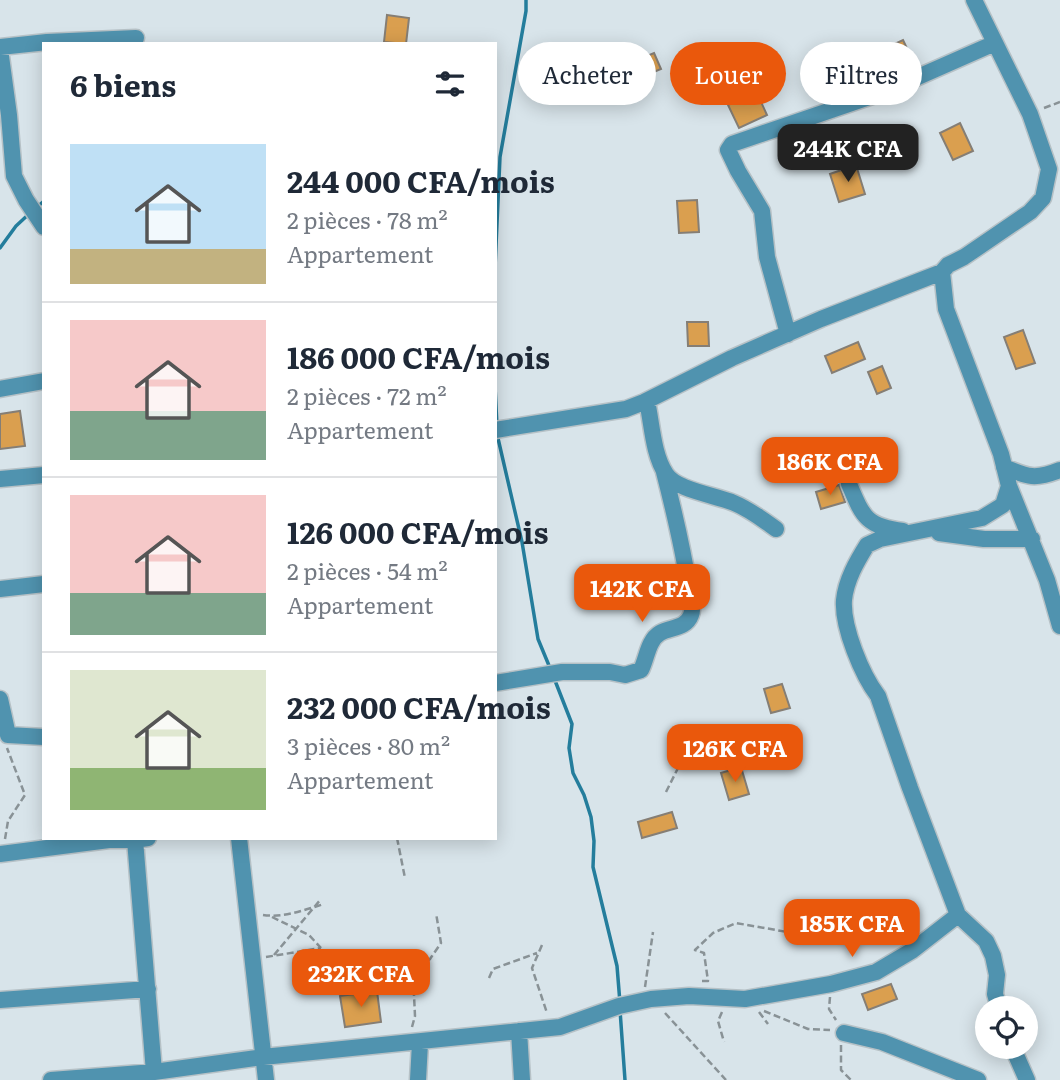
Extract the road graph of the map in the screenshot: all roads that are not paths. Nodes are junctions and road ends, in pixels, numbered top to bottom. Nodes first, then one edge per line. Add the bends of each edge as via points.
1 (974, 0) edge
2 (136, 38) dead end
3 (47, 42) edge
4 (42, 43) edge
5 (995, 43) junction
6 (0, 48) edge
7 (42, 223) edge
8 (942, 272) junction
9 (788, 334) junction
10 (42, 381) edge
11 (0, 389) edge
12 (647, 401) junction
13 (497, 430) edge
14 (1004, 467) junction
15 (1060, 470) edge
16 (664, 472) junction
17 (42, 475) edge
18 (0, 479) edge
19 (849, 484) dead end
20 (1009, 485) junction
21 (871, 523) junction
22 (776, 529) dead end
23 (914, 532) junction
24 (1032, 539) junction
25 (877, 541) junction
26 (42, 584) edge
27 (0, 589) edge
28 (1060, 626) edge
29 (497, 683) edge
30 (0, 699) edge
31 (42, 737) edge
32 (109, 840) edge
33 (141, 840) edge
34 (239, 840) edge
35 (0, 854) edge
36 (958, 915) junction
37 (148, 989) junction
38 (996, 996) edge
39 (0, 1000) edge
40 (519, 1031) junction
41 (844, 1033) road end
42 (420, 1043) junction
43 (263, 1057) junction
44 (1018, 1059) edge
45 (154, 1072) junction
46 (51, 1080) edge
47 (266, 1080) edge
48 (418, 1080) edge
49 (522, 1080) edge
50 (978, 1080) edge
51 (1027, 1080) edge

1 - 5 street
2 - 3 street
4 - 6 street
5 - 8 street via 1030,114 1049,169 1043,198 1030,212
5 - 9 street via 884,92 732,144 728,150 737,171 762,211 766,257
6 - 7 street via 14,176
8 - 9 street
8 - 14 street via 946,309
9 - 12 street
10 - 11 street
12 - 13 street via 626,409
12 - 16 street
14 - 15 street via 1027,477
14 - 20 street
16 - 22 street via 678,486 736,503
16 - 29 street via 684,550 692,614 686,623 659,633 650,643 641,670 625,675 562,672
17 - 18 street
19 - 21 street
20 - 23 street via 1003,505 990,514
20 - 24 street
21 - 23 street
21 - 25 street
23 - 24 street
23 - 25 street
24 - 28 street
25 - 36 street via 867,545 849,579 844,600 847,621
26 - 27 street
30 - 31 street via 8,735
32 - 35 street
33 - 37 street
34 - 43 street
36 - 38 street via 986,941 997,975
36 - 40 street via 876,972 831,984 745,999 689,996 642,1000 560,1027
37 - 39 street
37 - 45 street
40 - 42 street
40 - 49 street
41 - 50 street via 882,1042
42 - 43 street
42 - 48 street
43 - 45 street
43 - 47 street
44 - 51 street
45 - 46 street

